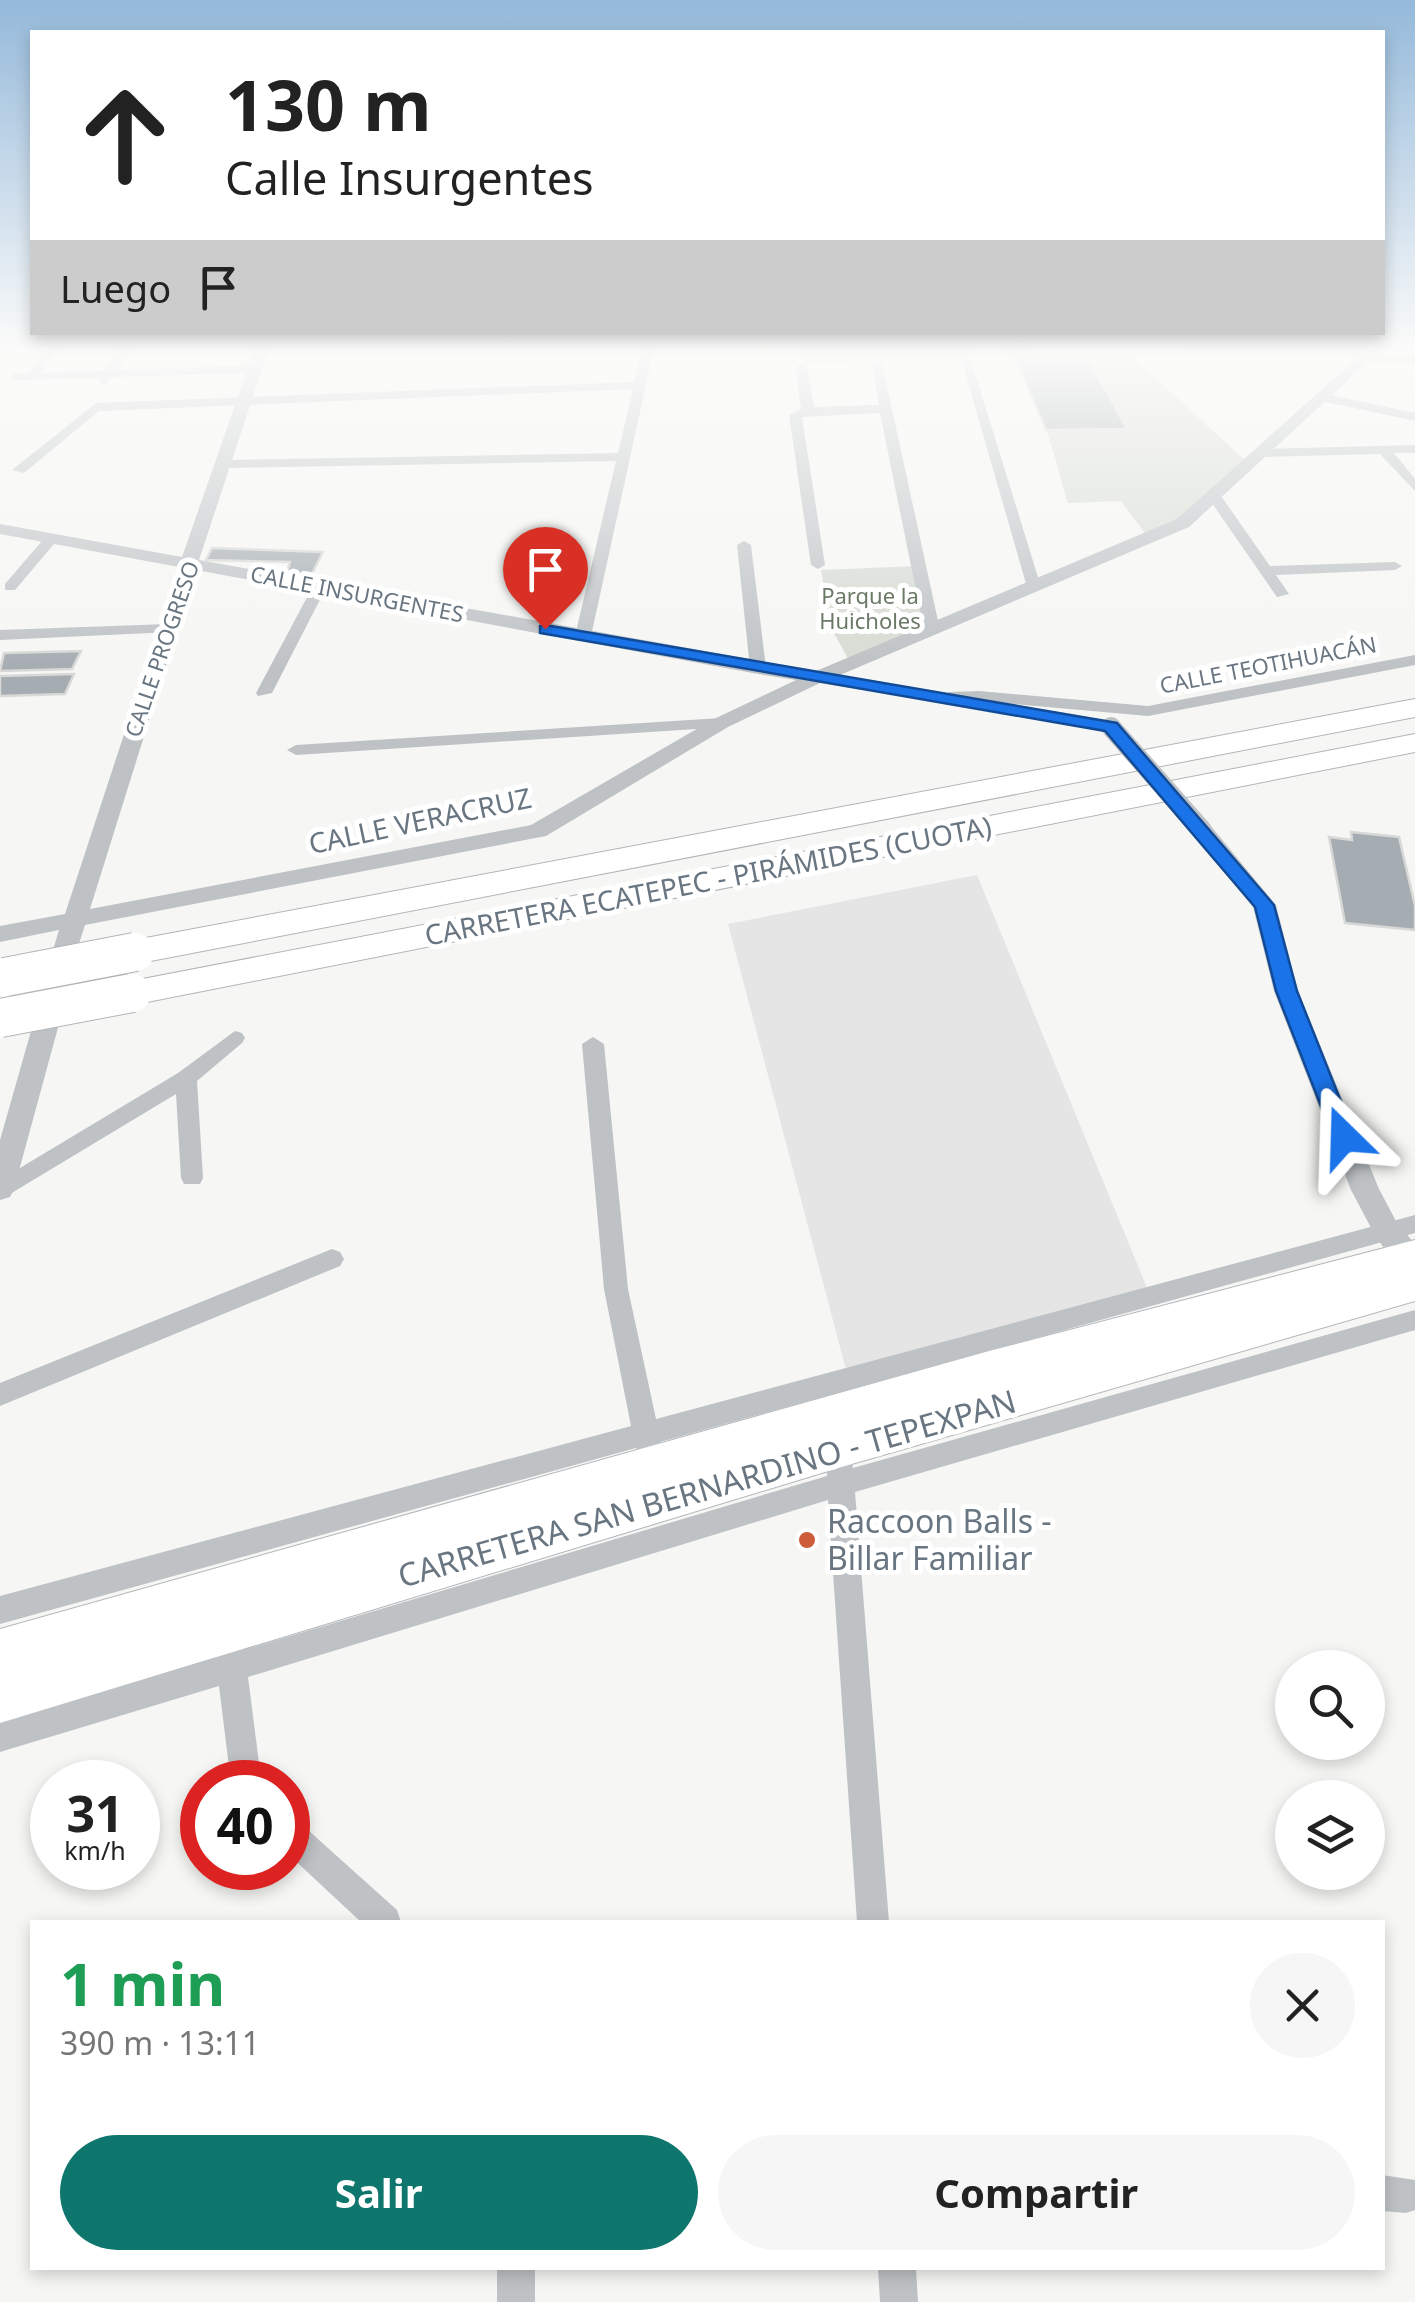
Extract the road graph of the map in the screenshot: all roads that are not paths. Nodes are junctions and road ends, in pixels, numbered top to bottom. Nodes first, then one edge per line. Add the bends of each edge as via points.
1 (37, 455) edge
2 (227, 455) edge
3 (801, 455) edge
4 (894, 455) edge
5 (994, 455) edge
6 (1257, 455) edge
7 (1389, 455) edge
8 (622, 457) joint
9 (224, 464) junction
10 (19, 470) dead end
11 (1415, 487) edge
12 (1214, 496) junction
13 (0, 528) edge
14 (52, 538) junction
15 (744, 545) dead end
16 (192, 563) junction
17 (818, 564) dead end
18 (1395, 566) dead end
19 (1266, 571) junction
20 (10, 587) dead end
21 (1034, 587) junction
22 (319, 588) junction
23 (1282, 594) dead end
24 (167, 629) junction
25 (932, 630) junction
26 (0, 635) edge
27 (583, 636) junction
28 (1415, 660) edge
29 (758, 668) junction
30 (818, 677) junction
31 (264, 693) dead end
32 (949, 697) junction
33 (1415, 708) edge
34 (721, 723) junction
35 (1415, 743) edge
36 (296, 750) dead end
37 (72, 920) junction
38 (0, 934) edge
39 (65, 950) dead end
40 (2, 977) edge
41 (0, 1018) edge
42 (46, 1024) dead end
43 (235, 1038) dead end
44 (593, 1044) dead end
45 (186, 1078) junction
46 (192, 1178) dead end
47 (0, 1190) edge
48 (1408, 1251) edge
49 (332, 1258) dead end
50 (1415, 1320) edge
51 (0, 1396) edge
52 (648, 1449) junction
53 (840, 1466) junction
54 (0, 1610) edge
55 (229, 1650) junction
56 (0, 1653) edge
57 (0, 1698) edge
58 (0, 1737) edge
59 (243, 1760) edge
60 (310, 1853) edge
61 (384, 1920) edge
62 (872, 1920) edge
63 (516, 2270) edge
64 (897, 2270) edge
65 (516, 2302) edge
66 (900, 2302) edge

1 - 10 street
2 - 9 street, CALLE PROGRESO
3 - 17 street
4 - 25 street
5 - 21 street
6 - 12 street, CALLE VERACRUZ
7 - 11 street
8 - 9 street
8 - 27 street
9 - 16 street, CALLE PROGRESO
12 - 19 street
12 - 21 street, CALLE VERACRUZ via 1184,523
13 - 14 street, CALLE INSURGENTES
14 - 16 street, CALLE INSURGENTES
14 - 20 street
15 - 29 street
16 - 22 street, CALLE INSURGENTES
16 - 24 street, CALLE PROGRESO
18 - 19 street
19 - 23 street
21 - 25 street, CALLE VERACRUZ
22 - 27 street, CALLE INSURGENTES
22 - 31 street
24 - 26 street
24 - 37 street, CALLE PROGRESO
25 - 30 street, CALLE VERACRUZ
27 - 29 street, CALLE INSURGENTES
28 - 32 street, CALLE TEOTIHUACÁN via 1148,711
29 - 30 street, CALLE INSURGENTES
30 - 32 street, CALLE INSURGENTES
30 - 34 street, CALLE VERACRUZ
32 - 48 street, CALLE INSURGENTES, bridge via 1111,727 1202,830 1264,905 1286,991 1365,1190
33 - 40 highway, CARRETERA ECATEPEC - PIRÁMIDES (CUOTA), bridge
34 - 36 street
34 - 37 street, CALLE VERACRUZ via 538,831
35 - 41 highway, CARRETERA ECATEPEC - PIRÁMIDES (CUOTA), bridge
37 - 38 street, CALLE VERACRUZ
37 - 39 street, CALLE PROGRESO
42 - 47 street
43 - 45 street
44 - 52 street via 616,1290
45 - 46 street
45 - 47 street
48 - 52 highway, CARRETERA SAN BERNARDINO - TEPEXPAN via 989,1369
48 - 53 highway, CARRETERA SAN BERNARDINO - TEPEXPAN
49 - 51 street
50 - 53 street
52 - 54 street
52 - 56 highway, CARRETERA SAN BERNARDINO - TEPEXPAN
53 - 55 highway, CARRETERA SAN BERNARDINO - TEPEXPAN
53 - 62 street
55 - 57 highway, CARRETERA SAN BERNARDINO - TEPEXPAN
55 - 58 street
55 - 59 street
60 - 61 street
63 - 65 street
64 - 66 street

